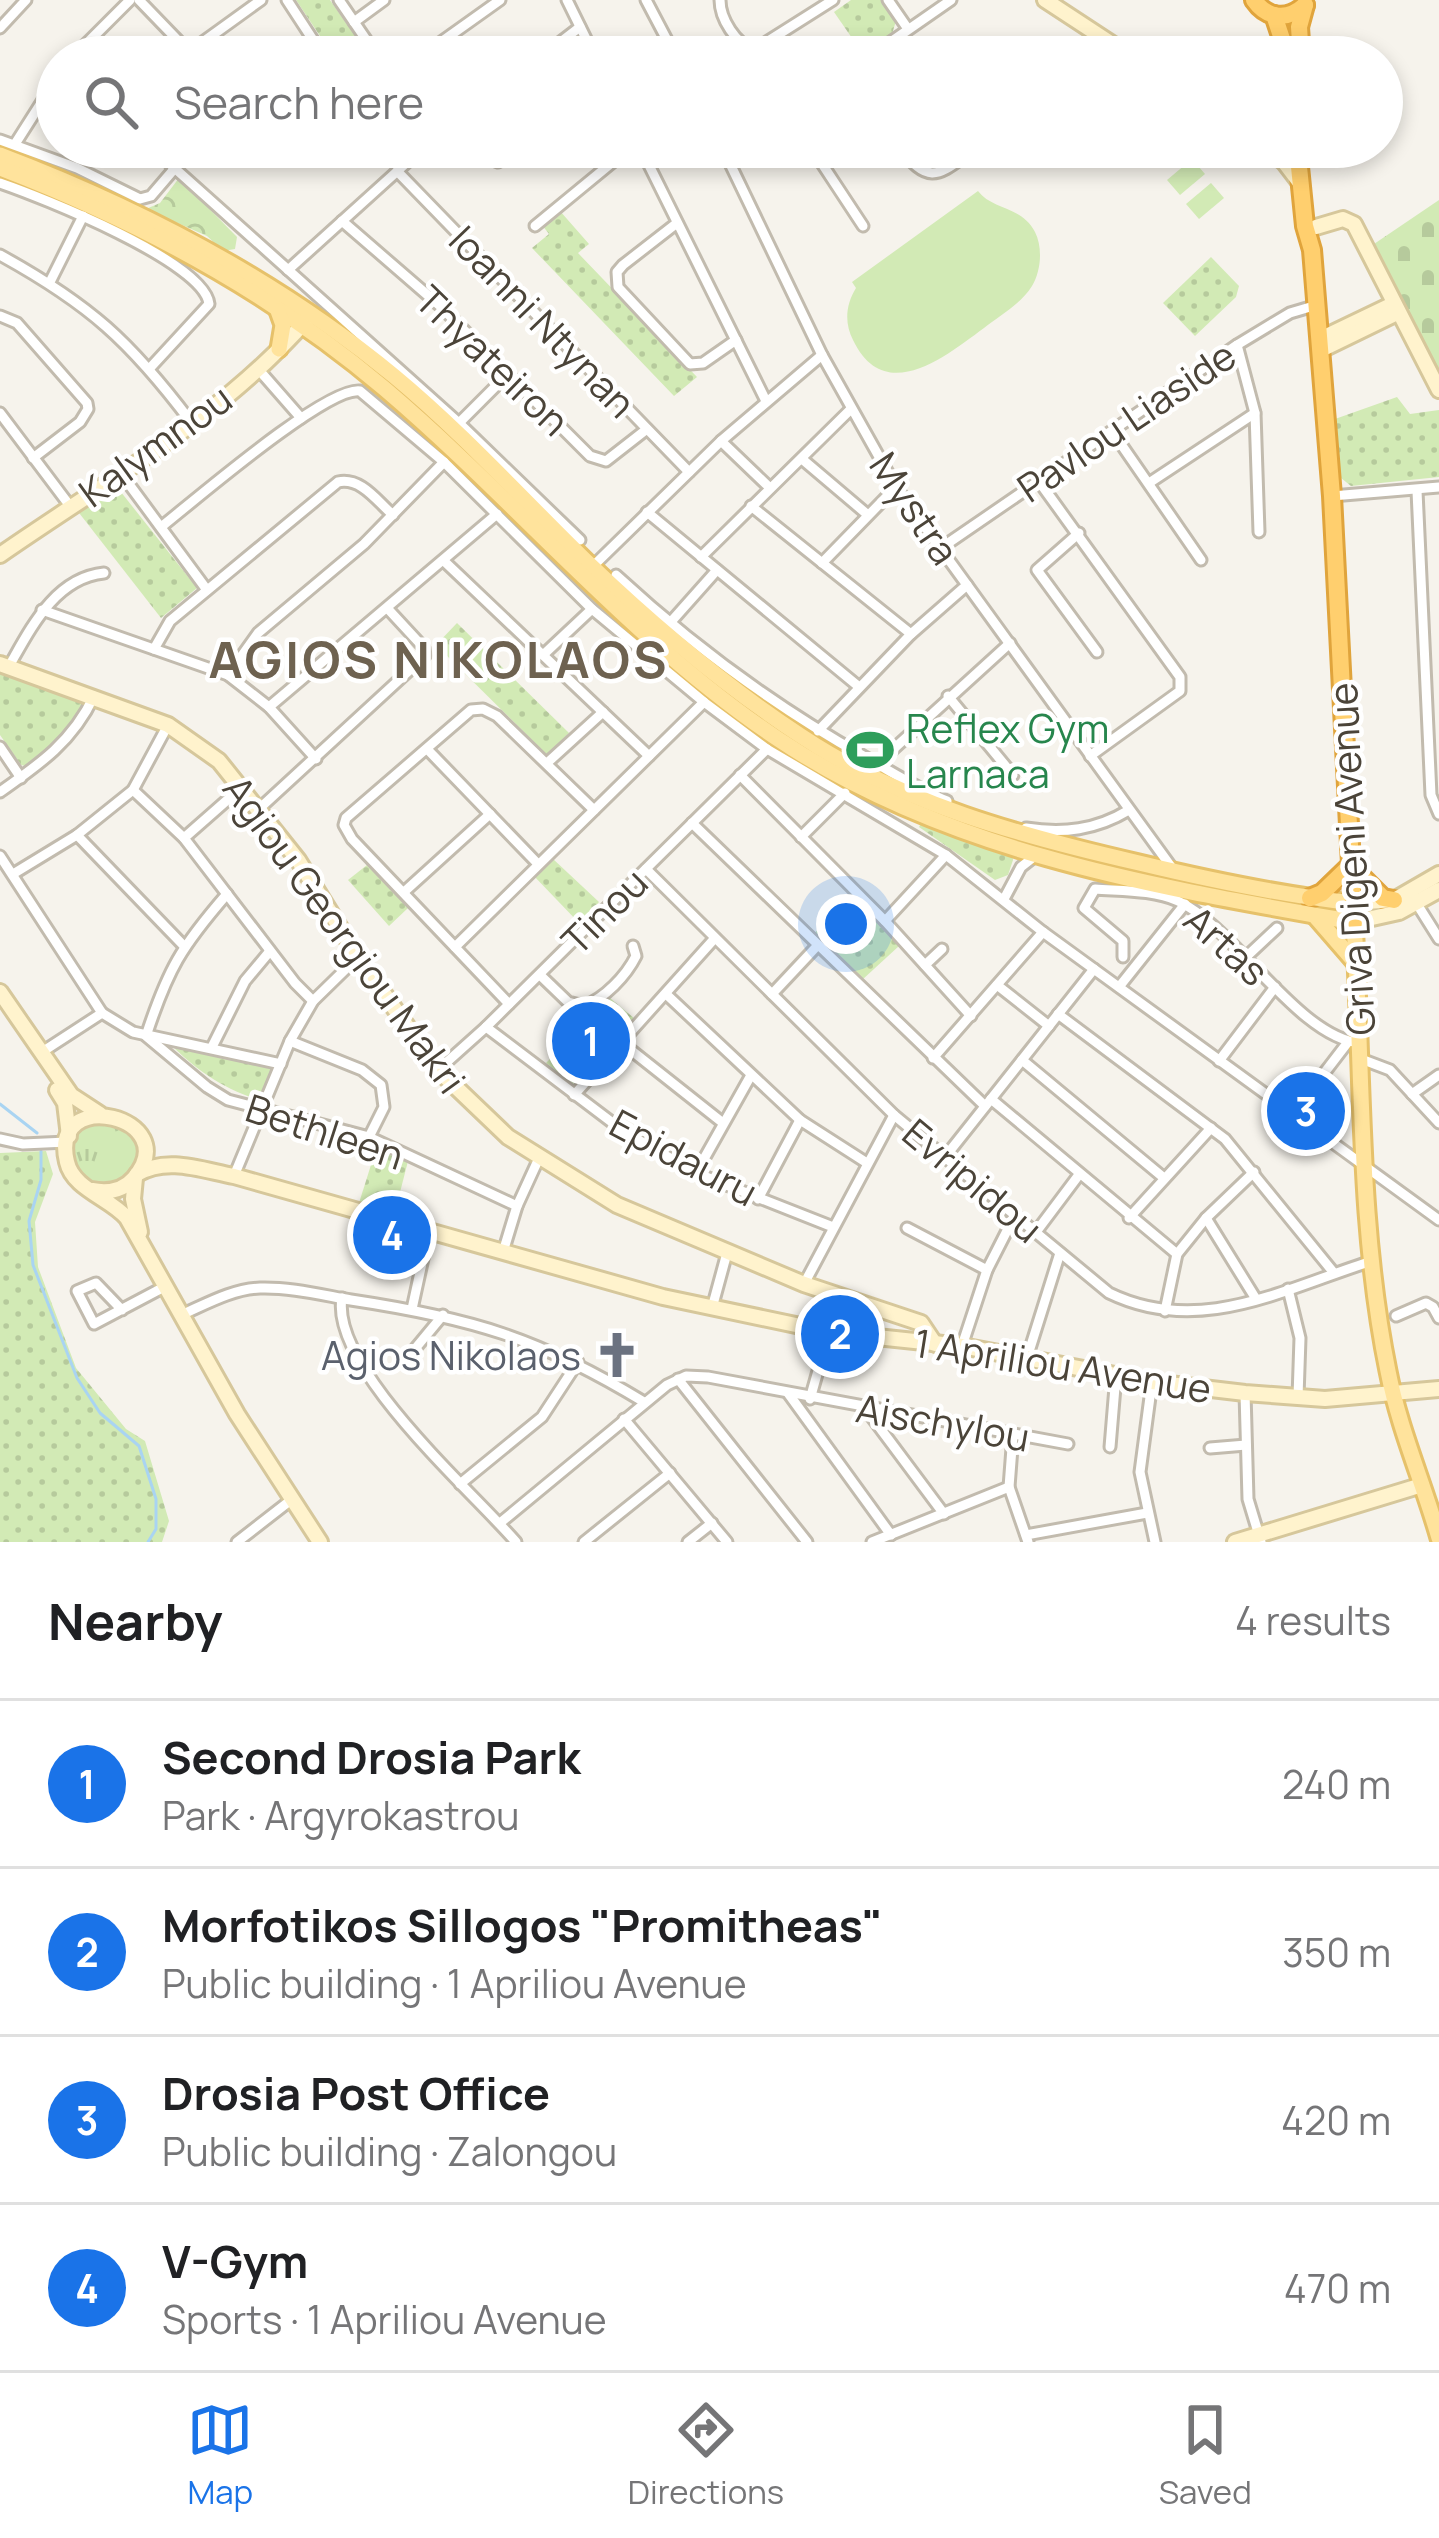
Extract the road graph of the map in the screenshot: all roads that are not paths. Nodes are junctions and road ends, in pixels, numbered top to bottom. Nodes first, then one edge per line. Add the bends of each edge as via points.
1 (26, 0) edge
2 (130, 0) edge
3 (139, 0) edge
4 (261, 0) edge
5 (287, 0) edge
6 (339, 0) edge
7 (384, 0) edge
8 (500, 0) edge
9 (567, 0) edge
10 (646, 0) edge
11 (720, 0) edge
12 (833, 0) edge
13 (888, 0) edge
14 (951, 0) edge
15 (1046, 0) edge
16 (1254, 0) edge
17 (1306, 2) edge
18 (1274, 15) junction
19 (2, 20) edge
20 (354, 22) junction
21 (580, 27) junction
22 (908, 29) junction
23 (94, 36) edge
24 (174, 36) edge
25 (216, 36) edge
26 (310, 36) edge
27 (364, 36) edge
28 (449, 36) edge
29 (568, 36) edge
30 (584, 36) edge
31 (665, 36) edge
32 (736, 36) edge
33 (776, 36) edge
34 (898, 36) edge
35 (1100, 36) edge
36 (1281, 36) edge
37 (1300, 36) edge
38 (36, 111) edge
39 (0, 140) edge
40 (15, 144) junction
41 (36, 153) edge
42 (0, 155) edge
43 (70, 168) edge
44 (175, 168) joint
45 (400, 168) edge
46 (609, 168) edge
47 (647, 168) edge
48 (736, 168) edge
49 (825, 168) edge
50 (914, 168) edge
51 (948, 168) edge
52 (1288, 168) edge
53 (1300, 168) edge
54 (1310, 168) edge
55 (0, 169) edge
56 (397, 171) junction
57 (0, 183) edge
58 (1302, 188) junction
59 (83, 216) junction
60 (342, 221) junction
61 (677, 223) junction
62 (535, 226) dead end
63 (863, 226) dead end
64 (1314, 235) junction
65 (250, 239) junction
66 (0, 255) edge
67 (233, 262) junction
68 (288, 270) junction
69 (50, 282) junction
70 (1317, 305) junction
71 (277, 308) junction
72 (1395, 308) junction
73 (0, 316) edge
74 (307, 319) junction
75 (736, 340) junction
76 (1238, 345) junction
77 (1321, 345) junction
78 (279, 349) junction
79 (822, 355) junction
80 (150, 368) junction
81 (259, 370) junction
82 (508, 374) junction
83 (1439, 390) edge
84 (766, 401) junction
85 (850, 409) junction
86 (0, 413) edge
87 (1255, 413) junction
88 (301, 418) junction
89 (191, 422) junction
90 (459, 423) junction
91 (646, 429) junction
92 (1112, 431) junction
93 (721, 441) junction
94 (33, 458) junction
95 (802, 459) junction
96 (445, 462) junction
97 (120, 472) junction
98 (688, 472) junction
99 (1038, 480) junction
100 (1149, 483) junction
101 (896, 487) junction
102 (1439, 487) edge
103 (770, 488) junction
104 (1418, 491) junction
105 (1332, 496) junction
106 (70, 506) junction
107 (752, 506) junction
108 (647, 512) junction
109 (497, 514) junction
110 (868, 514) junction
111 (393, 515) junction
112 (160, 527) junction
113 (1259, 532) dead end
114 (1079, 533) junction
115 (580, 540) dead end
116 (3, 546) edge
117 (940, 548) junction
118 (701, 557) junction
119 (1201, 560) dead end
120 (444, 561) junction
121 (822, 563) junction
122 (717, 570) junction
123 (587, 572) junction
124 (104, 573) dead end
125 (616, 575) dead end
126 (967, 585) junction
127 (208, 590) junction
128 (388, 609) junction
129 (592, 609) junction
130 (42, 610) junction
131 (669, 624) junction
132 (911, 634) junction
133 (1010, 643) junction
134 (154, 649) junction
135 (1097, 652) dead end
136 (543, 655) junction
137 (4, 666) edge
138 (228, 676) junction
139 (858, 686) junction
140 (94, 696) junction
141 (948, 696) junction
142 (704, 702) junction
143 (269, 707) junction
144 (603, 712) junction
145 (168, 725) junction
146 (818, 731) junction
147 (0, 747) edge
148 (767, 748) junction
149 (428, 750) junction
150 (649, 756) junction
151 (1090, 756) junction
152 (316, 759) junction
153 (547, 764) junction
154 (877, 764) junction
155 (1013, 775) dead end
156 (740, 776) junction
157 (21, 778) junction
158 (242, 787) junction
159 (133, 790) junction
160 (0, 792) edge
161 (845, 793) junction
162 (260, 808) junction
163 (594, 809) junction
164 (1129, 810) junction
165 (490, 814) junction
166 (1439, 814) edge
167 (692, 823) junction
168 (77, 835) junction
169 (801, 837) junction
170 (184, 838) junction
171 (1153, 843) junction
172 (946, 855) junction
173 (0, 856) edge
174 (1025, 858) junction
175 (538, 864) junction
176 (1351, 865) junction
177 (1152, 866) junction
178 (646, 869) junction
179 (14, 874) junction
180 (1439, 874) edge
181 (1169, 878) junction
182 (1439, 890) edge
183 (404, 892) junction
184 (227, 895) junction
185 (1004, 899) junction
186 (1394, 900) junction
187 (1353, 902) junction
188 (1185, 904) junction
189 (1417, 904) junction
190 (1311, 906) junction
191 (885, 921) junction
192 (1354, 922) junction
193 (1277, 928) dead end
194 (1043, 932) junction
195 (715, 938) junction
196 (1439, 939) edge
197 (183, 945) junction
198 (818, 945) junction
199 (633, 946) dead end
200 (455, 947) junction
201 (942, 949) dead end
202 (270, 951) junction
203 (358, 957) junction
204 (1123, 957) dead end
205 (1245, 958) junction
206 (925, 965) junction
207 (1357, 967) junction
208 (1094, 969) junction
209 (540, 974) junction
210 (997, 985) junction
211 (1119, 987) junction
212 (1275, 987) junction
213 (0, 992) edge
214 (665, 994) junction
215 (772, 994) junction
216 (313, 1001) junction
217 (509, 1004) junction
218 (0, 1007) edge
219 (102, 1013) junction
220 (1058, 1014) junction
221 (970, 1016) junction
222 (1048, 1026) junction
223 (486, 1028) junction
224 (146, 1036) junction
225 (290, 1041) junction
226 (622, 1043) junction
227 (212, 1047) junction
228 (1356, 1048) junction
229 (42, 1052) junction
230 (933, 1058) junction
231 (1022, 1060) junction
232 (1219, 1060) junction
233 (280, 1064) junction
234 (438, 1070) junction
235 (1439, 1075) edge
236 (750, 1077) junction
237 (1412, 1094) junction
238 (574, 1095) junction
239 (988, 1103) junction
240 (263, 1110) junction
241 (100, 1114) junction
242 (894, 1115) junction
243 (1292, 1115) junction
244 (800, 1120) junction
245 (723, 1123) junction
246 (1439, 1123) edge
247 (1211, 1128) junction
248 (369, 1137) junction
249 (0, 1139) edge
250 (68, 1139) junction
251 (142, 1143) junction
252 (945, 1156) junction
253 (539, 1158) junction
254 (867, 1163) junction
255 (176, 1165) junction
256 (1367, 1169) junction
257 (1254, 1172) junction
258 (696, 1173) junction
259 (136, 1176) junction
260 (234, 1176) junction
261 (1078, 1176) junction
262 (1164, 1178) junction
263 (92, 1190) junction
264 (758, 1199) junction
265 (517, 1206) junction
266 (1015, 1215) junction
267 (1206, 1218) junction
268 (1129, 1219) junction
269 (1439, 1220) edge
270 (833, 1226) junction
271 (908, 1228) dead end
272 (429, 1232) junction
273 (1036, 1232) junction
274 (143, 1244) junction
275 (503, 1252) junction
276 (727, 1252) junction
277 (1060, 1253) junction
278 (1177, 1254) junction
279 (1372, 1261) junction
280 (987, 1270) junction
281 (1334, 1273) junction
282 (804, 1284) junction
283 (166, 1286) junction
284 (1288, 1289) junction
285 (342, 1298) junction
286 (1256, 1299) junction
287 (712, 1308) junction
288 (412, 1309) junction
289 (122, 1310) junction
290 (1165, 1311) junction
291 (182, 1315) junction
292 (443, 1315) junction
293 (1396, 1316) dead end
294 (1439, 1318) edge
295 (829, 1332) junction
296 (935, 1344) junction
297 (962, 1346) junction
298 (414, 1350) dead end
299 (1028, 1358) junction
300 (578, 1361) junction
301 (1116, 1375) junction
302 (678, 1379) junction
303 (1152, 1382) junction
304 (1439, 1389) edge
305 (788, 1393) junction
306 (1245, 1393) junction
307 (1394, 1396) junction
308 (1298, 1397) junction
309 (810, 1399) junction
310 (644, 1402) junction
311 (864, 1407) junction
312 (624, 1419) junction
313 (1013, 1435) junction
314 (1068, 1444) dead end
315 (1246, 1444) junction
316 (1110, 1447) dead end
317 (1210, 1448) dead end
318 (670, 1473) junction
319 (460, 1484) junction
320 (1422, 1485) junction
321 (1010, 1487) junction
322 (291, 1500) junction
323 (1147, 1513) junction
324 (944, 1514) junction
325 (500, 1523) junction
326 (712, 1523) junction
327 (890, 1535) junction
328 (1260, 1537) edge
329 (1439, 1538) edge
330 (1027, 1539) edge
331 (236, 1542) edge
332 (320, 1542) edge
333 (516, 1542) edge
334 (584, 1542) edge
335 (688, 1542) edge
336 (727, 1542) edge
337 (807, 1542) edge
338 (872, 1542) edge
339 (1155, 1542) edge
340 (1235, 1542) edge

1 - 19 street
2 - 23 street
3 - 24 street
4 - 25 street
5 - 26 street
6 - 20 street
7 - 20 street
8 - 28 street
9 - 21 street
10 - 31 street
11 - 32 street
12 - 33 street
13 - 22 street
14 - 22 street
15 - 35 main road
16 - 18 highway
17 - 18 highway via 1291,15
17 - 37 highway
18 - 36 highway
20 - 27 street
21 - 29 street
21 - 30 street
22 - 34 street
38 - 40 street
39 - 40 street
40 - 41 street
42 - 67 main road
43 - 44 street via 140,199
44 - 65 street
45 - 56 street
46 - 62 street
47 - 61 street
48 - 79 street, Mystra
49 - 63 street
50 - 51 street via 928,175
52 - 58 main road
53 - 58 highway, Griva Digeni Avenue
54 - 64 highway, Griva Digeni Avenue
55 - 71 main road via 63,192
56 - 60 street
56 - 91 street, Ioanni Ntynan
57 - 59 street
58 - 64 highway, Griva Digeni Avenue via 1305,226
59 - 69 street
59 - 80 street via 208,293 209,304
60 - 68 street
60 - 82 street, Thyateiron
61 - 75 street
61 - 75 street via 617,272 618,287 689,364
64 - 70 highway, Griva Digeni Avenue
64 - 72 main road via 1348,219
65 - 67 street
65 - 68 street
66 - 69 street
67 - 74 main road
68 - 90 street
69 - 80 street
70 - 76 street, Pavlou Liaside
70 - 77 highway, Griva Digeni Avenue
71 - 74 main road
71 - 78 main road via 284,325
72 - 77 main road
72 - 83 main road
73 - 94 street via 17,323 86,404 80,422
74 - 78 main road, Kalymnou
74 - 123 main road via 395,377 453,428
75 - 84 street
76 - 87 street
76 - 92 street, Pavlou Liaside
77 - 105 highway, Griva Digeni Avenue
78 - 81 main road, Kalymnou
79 - 84 street
79 - 85 street, Mystra
80 - 89 street
81 - 88 street
81 - 89 main road, Kalymnou
82 - 90 street
82 - 91 street, Thyateiron via 600,460
84 - 93 street
85 - 95 street
85 - 101 street, Mystra
86 - 94 street
87 - 100 street
87 - 113 street
88 - 96 street via 348,389 372,398
88 - 112 street
89 - 97 main road, Kalymnou
90 - 115 street
91 - 98 street, Ioanni Ntynan
92 - 99 street, Pavlou Liaside
92 - 100 street
93 - 98 street
93 - 103 street
94 - 106 street
95 - 103 street
95 - 110 street
96 - 109 street
96 - 111 street
97 - 106 main road, Kalymnou
97 - 112 street
98 - 108 street
99 - 114 street
99 - 117 street, Pavlou Liaside
100 - 119 street
101 - 110 street
101 - 117 street, Mystra
102 - 104 street
103 - 107 street
104 - 105 street
104 - 166 street via 1431,795
105 - 176 highway, Griva Digeni Avenue
106 - 116 main road, Kalymnou
107 - 118 street
107 - 121 street
108 - 118 street
108 - 123 street
109 - 120 street
109 - 129 street
110 - 121 street
111 - 127 street via 361,485 338,482
111 - 138 street via 258,633
112 - 127 street
114 - 135 street via 1037,570
114 - 151 street via 1180,677 1180,691
117 - 126 street, Mystra
118 - 122 street
120 - 128 street
120 - 136 street
121 - 132 street
122 - 131 street
122 - 139 street
123 - 174 main road via 718,697 782,742
123 - 177 main road via 722,682 874,777 1010,832
124 - 130 street via 83,578
125 - 131 street
126 - 132 street
126 - 133 street, Mystra
127 - 134 street via 163,628
128 - 143 street
128 - 152 street via 425,656
129 - 136 street
129 - 142 street
130 - 134 street
130 - 137 street
131 - 146 street
132 - 139 street
133 - 141 street
133 - 151 street, Mystra
134 - 138 street
136 - 144 street
137 - 140 main road, Agiou Georgiou Makri
138 - 143 street
139 - 146 street
140 - 145 main road, Agiou Georgiou Makri
140 - 157 street via 73,734
141 - 154 street
141 - 155 street
142 - 148 street
142 - 150 street
143 - 152 street
144 - 150 street
144 - 153 street
145 - 158 main road, Agiou Georgiou Makri via 204,747
145 - 159 street
146 - 154 street
147 - 157 street
148 - 156 street, Tinou
148 - 161 street
149 - 153 street via 471,710 483,709
149 - 165 street
149 - 183 street via 346,818 346,831
150 - 163 street
151 - 164 street, Mystra
152 - 162 street
153 - 163 street
154 - 164 street via 927,793 1027,828 1090,828
156 - 167 street, Tinou
156 - 169 street
157 - 160 street
158 - 162 main road, Agiou Georgiou Makri
158 - 170 street
159 - 168 street
159 - 170 street
161 - 169 street
161 - 172 street
162 - 203 main road, Agiou Georgiou Makri
163 - 175 street
164 - 171 street, Mystra
165 - 175 street
165 - 183 street
167 - 178 street, Tinou
167 - 198 street
168 - 179 street
168 - 197 street
169 - 191 street
170 - 184 street
171 - 177 street
171 - 181 street, Mystra
172 - 185 street
172 - 191 street
173 - 179 street
174 - 181 main road
174 - 185 street
175 - 200 street
176 - 186 highway
176 - 187 highway, Griva Digeni Avenue
176 - 190 highway
177 - 181 main road
178 - 195 street, Evripidou
178 - 209 street, Tinou
179 - 219 street
180 - 186 main road
181 - 190 main road
182 - 189 main road
183 - 200 street
184 - 197 street
184 - 202 street
185 - 194 street
186 - 187 main road
187 - 190 main road
187 - 192 highway, Griva Digeni Avenue
188 - 204 street, Artas via 1091,892 1087,913 1123,941
188 - 205 street, Artas
188 - 211 street
189 - 192 main road
189 - 196 street
190 - 192 main road
190 - 207 main road
191 - 206 street
192 - 207 main road, Griva Digeni Avenue
193 - 205 street
194 - 208 street
194 - 210 street
195 - 214 street
195 - 215 street, Evripidou
197 - 224 street
198 - 215 street
198 - 230 street
199 - 209 street via 629,968 584,1006 568,1002
200 - 217 street
201 - 206 street
202 - 216 street
202 - 227 street
203 - 216 street
203 - 234 main road, Agiou Georgiou Makri
205 - 212 street, Artas
206 - 221 street
207 - 228 main road, Griva Digeni Avenue
208 - 211 street
208 - 220 street
209 - 217 street, Tinou
210 - 221 street
210 - 222 street
211 - 232 street
212 - 228 street, Artas
212 - 232 street
213 - 229 main road
214 - 226 street
214 - 236 street
215 - 242 street, Evripidou
216 - 225 street
217 - 223 street, Tinou
218 - 250 main road via 65,1103
219 - 224 street
219 - 229 street
220 - 222 street
220 - 247 street
221 - 230 street
222 - 231 street
223 - 234 street, Tinou
223 - 238 street, Epidauru
224 - 227 street
224 - 240 street, Bethleen via 206,1087
225 - 233 street
225 - 248 street via 381,1085 384,1107
226 - 238 street
226 - 245 street
227 - 233 street
228 - 237 street, Artas
228 - 243 street
228 - 256 main road, Griva Digeni Avenue
229 - 241 main road via 71,1095
230 - 239 street
231 - 239 street
231 - 262 street
232 - 243 street
233 - 240 street
234 - 253 main road, Agiou Georgiou Makri
235 - 237 street
236 - 244 street
236 - 245 street
237 - 246 street, Artas
238 - 258 street, Epidauru
239 - 252 street
239 - 261 street
240 - 248 street, Bethleen
240 - 260 street
241 - 250 main road
241 - 251 main road via 126,1121
242 - 252 street, Evripidou
242 - 254 street
243 - 256 street
244 - 254 street
244 - 264 street
245 - 258 street
247 - 257 street
247 - 262 street
248 - 265 street, Bethleen
249 - 250 street
250 - 263 main road via 69,1169
251 - 255 main road, 1 Apriliou Avenue
251 - 259 main road
252 - 266 street, Evripidou
253 - 265 street
253 - 276 main road, Agiou Georgiou Makri via 617,1205
254 - 270 street
255 - 259 main road, 1 Apriliou Avenue
255 - 260 main road, 1 Apriliou Avenue
256 - 269 street
256 - 279 main road, Griva Digeni Avenue
257 - 267 street
257 - 281 street
258 - 264 street, Epidauru
259 - 263 main road via 115,1190
259 - 274 main road
260 - 272 main road, 1 Apriliou Avenue
261 - 268 street
261 - 273 street
262 - 268 street
263 - 274 main road via 119,1209
264 - 270 street, Epidauru
265 - 275 street
266 - 273 street, Evripidou
266 - 280 street
267 - 278 street
267 - 286 street
268 - 278 street
270 - 282 street
271 - 280 street
272 - 275 main road, 1 Apriliou Avenue
272 - 288 street
273 - 277 street, Evripidou
274 - 283 main road
275 - 287 main road, 1 Apriliou Avenue
276 - 282 main road, Agiou Georgiou Makri
276 - 287 street
277 - 290 street, Evripidou via 1109,1293
277 - 299 street
278 - 290 street
279 - 281 street, Evripidou
279 - 307 main road, Griva Digeni Avenue
280 - 297 street
281 - 284 street, Evripidou
282 - 296 main road, Agiou Georgiou Makri via 921,1323
283 - 289 street
283 - 291 main road
284 - 286 street, Evripidou
284 - 308 street via 1300,1338
285 - 288 street
285 - 291 street via 260,1288
285 - 319 street via 339,1316 351,1349
286 - 290 street, Evripidou via 1212,1312
287 - 295 main road, 1 Apriliou Avenue
288 - 292 street
289 - 289 street via 94,1324 77,1292 96,1282
291 - 322 main road
292 - 298 street
292 - 300 street
293 - 294 street via 1426,1303
295 - 296 main road, 1 Apriliou Avenue
295 - 309 street
296 - 297 main road, 1 Apriliou Avenue
297 - 299 main road, 1 Apriliou Avenue
299 - 301 main road, 1 Apriliou Avenue
300 - 310 street
300 - 319 street via 542,1417
301 - 303 main road, 1 Apriliou Avenue
301 - 316 street
302 - 305 street, Aischylou
302 - 310 street
302 - 337 street
303 - 306 main road, 1 Apriliou Avenue
303 - 323 street via 1140,1472
304 - 307 main road, 1 Apriliou Avenue
305 - 309 street, Aischylou
305 - 327 street
306 - 308 main road, 1 Apriliou Avenue
306 - 315 street
307 - 308 main road, 1 Apriliou Avenue
307 - 320 main road, Griva Digeni Avenue
309 - 311 street, Aischylou
310 - 312 street
311 - 313 street, Aischylou
311 - 324 street
312 - 318 street
312 - 325 street
313 - 314 street, Aischylou
313 - 321 street
315 - 317 street
315 - 328 street via 1248,1498
318 - 326 street
318 - 334 street
319 - 325 street
320 - 328 main road
320 - 329 main road, Griva Digeni Avenue
321 - 324 street
321 - 330 street
322 - 331 street
322 - 332 main road
323 - 330 street
323 - 339 street
324 - 327 street
325 - 333 street
326 - 335 street
326 - 336 street
327 - 338 street
328 - 340 main road

